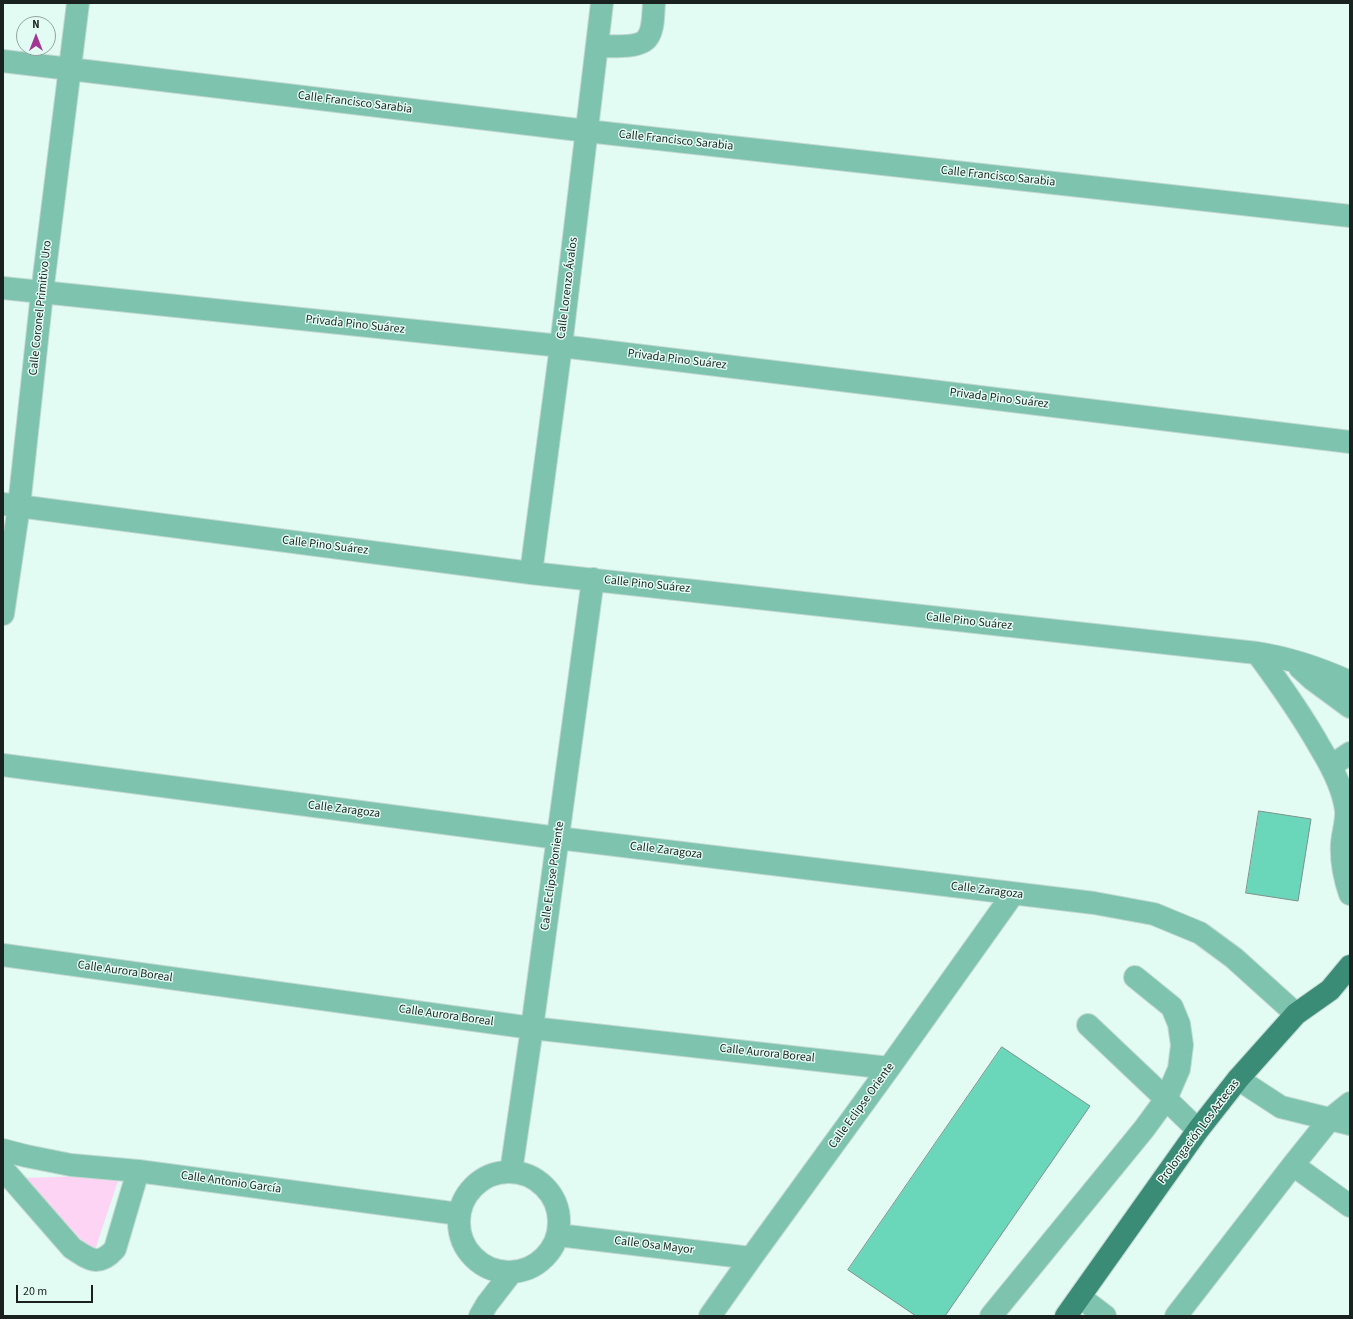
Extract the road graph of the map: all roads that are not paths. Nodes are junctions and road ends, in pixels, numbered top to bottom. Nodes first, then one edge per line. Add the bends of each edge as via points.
1 (78, 3) edge
2 (602, 3) edge
3 (654, 3) edge
4 (597, 46) junction
5 (3, 62) edge
6 (69, 69) junction
7 (587, 131) junction
8 (1350, 216) edge
9 (3, 288) edge
10 (42, 293) junction
11 (561, 346) junction
12 (1350, 442) edge
13 (11, 505) edge
14 (531, 573) junction
15 (593, 579) junction
16 (3, 614) edge
17 (1257, 653) junction
18 (1292, 660) junction
19 (1350, 682) edge
20 (1350, 707) edge
21 (1350, 753) edge
22 (3, 765) edge
23 (1331, 766) junction
24 (558, 838) junction
25 (1013, 894) junction
26 (1350, 894) edge
27 (3, 955) edge
28 (1350, 966) edge
29 (1135, 977) dead end
30 (1340, 987) edge
31 (1296, 1014) junction
32 (1088, 1025) dead end
33 (532, 1028) junction
34 (889, 1068) junction
35 (1238, 1079) junction
36 (1166, 1099) junction
37 (1350, 1103) edge
38 (1340, 1122) edge
39 (1198, 1130) junction
40 (3, 1150) edge
41 (1293, 1165) junction
42 (3, 1170) edge
43 (138, 1170) junction
44 (511, 1172) junction
45 (1350, 1206) edge
46 (459, 1214) junction
47 (558, 1235) junction
48 (751, 1258) junction
49 (511, 1273) junction
50 (1080, 1297) junction
51 (480, 1316) edge
52 (710, 1316) edge
53 (991, 1316) edge
54 (1066, 1316) edge
55 (1105, 1316) edge
56 (1176, 1316) edge

1 - 6 street, Calle Coronel Primitivo Uro
2 - 4 street, Calle Lorenzo Ávalos
3 - 4 street via 648,39 639,45
4 - 7 street, Calle Lorenzo Ávalos
5 - 6 street, Calle Francisco Sarabia
6 - 7 street, Calle Francisco Sarabia
6 - 10 street, Calle Coronel Primitivo Uro
7 - 8 street, Calle Francisco Sarabia
7 - 11 street, Calle Lorenzo Ávalos
9 - 10 street, Privada Pino Suárez
10 - 11 street, Privada Pino Suárez
10 - 13 street, Calle Coronel Primitivo Uro
11 - 12 street, Privada Pino Suárez
11 - 14 street, Calle Lorenzo Ávalos
13 - 14 street, Calle Pino Suárez
13 - 16 street, Calle Coronel Primitivo Uro
14 - 15 street, Calle Pino Suárez
15 - 17 street, Calle Pino Suárez
15 - 24 street, Calle Eclipse Poniente
17 - 18 street, Calle Pino Suárez
17 - 23 street via 1302,715
18 - 19 street, Calle Pino Suárez
18 - 20 street via 1312,679
21 - 23 street
22 - 24 street, Calle Zaragoza
23 - 26 street via 1344,799 1346,812 1342,855
24 - 25 street, Calle Zaragoza
24 - 33 street, Calle Eclipse Poniente
25 - 31 street, Calle Zaragoza via 1094,903 1154,914 1200,933 1234,958
25 - 34 street, Calle Eclipse Oriente
27 - 33 street, Calle Aurora Boreal
28 - 30 main road, Prolongación Los Aztecas
29 - 36 street via 1172,1007 1179,1024 1182,1045 1179,1069
30 - 31 main road, Prolongación Los Aztecas
31 - 35 main road, Prolongación Los Aztecas
32 - 36 street
33 - 34 street, Calle Aurora Boreal
33 - 44 street, Calle Eclipse Poniente
34 - 48 street, Calle Eclipse Oriente
35 - 38 street via 1281,1107
35 - 39 main road, Prolongación Los Aztecas
36 - 39 street
36 - 53 street
37 - 38 street
38 - 41 street
39 - 50 main road, Prolongación Los Aztecas
40 - 43 street, Calle Antonio García via 71,1164
41 - 45 street
41 - 56 street
42 - 43 street via 72,1248 94,1260 102,1260 116,1249
43 - 46 street, Calle Antonio García
44 - 46 street via 493,1175 470,1190
44 - 47 street via 536,1180 547,1191 556,1206
46 - 49 street via 460,1237 468,1252 480,1264 496,1271
47 - 48 street, Calle Osa Mayor
47 - 49 street via 553,1247 542,1260 528,1269
48 - 52 street, Calle Eclipse Oriente
49 - 51 street
50 - 54 main road, Prolongación Los Aztecas
50 - 55 street

